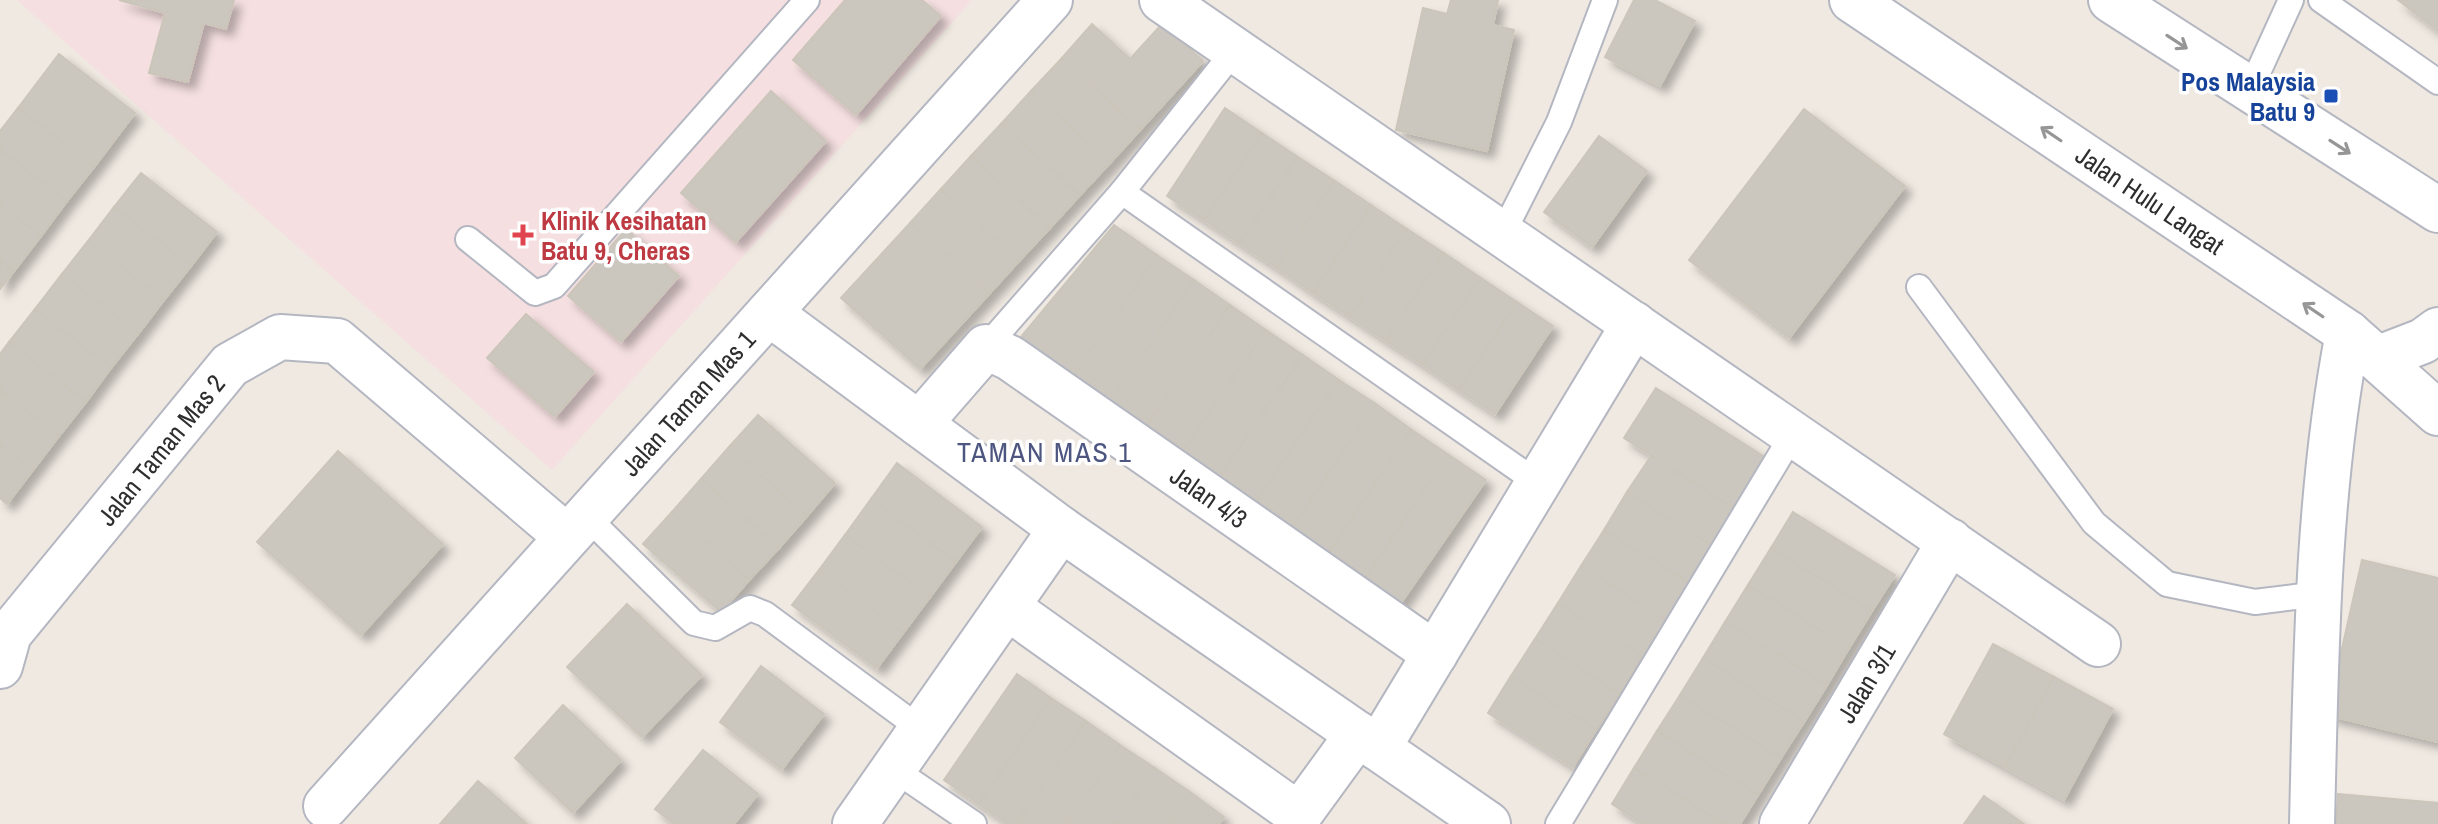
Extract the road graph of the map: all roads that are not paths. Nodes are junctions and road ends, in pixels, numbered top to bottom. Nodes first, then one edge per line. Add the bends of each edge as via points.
1 (807, 0) edge
2 (1050, 0) edge
3 (1162, 0) edge
4 (1605, 0) edge
5 (1852, 0) edge
6 (2111, 0) edge
7 (2291, 0) edge
8 (2321, 0) edge
9 (1235, 50) junction
10 (2438, 82) edge
11 (2250, 90) junction
12 (1122, 192) junction
13 (2438, 210) edge
14 (1502, 235) junction
15 (468, 239) dead end
16 (1919, 287) dead end
17 (769, 313) junction
18 (1634, 324) junction
19 (2438, 330) edge
20 (2364, 346) junction
21 (986, 347) junction
22 (2438, 413) edge
23 (919, 424) junction
24 (1793, 434) junction
25 (1538, 483) junction
26 (577, 527) junction
27 (1061, 529) junction
28 (1950, 541) junction
29 (2318, 594) junction
30 (1007, 607) junction
31 (3, 643) edge
32 (2098, 644) dead end
33 (1435, 654) junction
34 (922, 730) junction
35 (1368, 741) junction
36 (895, 770) junction
37 (326, 806) dead end
38 (1296, 820) edge
39 (855, 824) edge
40 (974, 824) edge
41 (1488, 824) edge
42 (1558, 824) edge
43 (1782, 824) edge
44 (2312, 824) edge

1 - 15 lane via 554,286 535,293
2 - 17 street, Jalan Taman Mas 1
3 - 9 street
4 - 14 lane via 1559,122
20 -> 5 street, Jalan Hulu Langat
6 -> 11 street
7 - 11 lane
8 - 10 lane
9 - 12 lane
9 - 14 street
11 -> 13 street
12 - 21 lane
12 - 25 lane
14 - 18 street
16 - 29 lane via 2094,523 2167,584 2255,602
17 - 23 street
17 - 26 street, Jalan Taman Mas 1
18 - 24 street
18 - 25 street
19 - 20 street via 2423,341
20 - 22 street, Jalan Hulu Langat
20 - 29 street via 2335,401
21 - 23 street
21 - 33 street, Jalan 4/3 via 1010,358
23 - 27 street
24 - 28 street
24 - 42 lane
25 - 33 street
26 - 31 street, Jalan Taman Mas 2 via 337,341 280,337 230,365
26 - 34 lane via 694,623 715,628 750,608 765,614
26 - 37 street, Jalan Taman Mas 1
27 - 30 street
27 - 35 street
28 - 32 street
28 - 43 street, Jalan 3/1
29 - 44 street
30 - 34 street
30 - 38 street
33 - 35 street
34 - 36 street
35 - 38 street
35 - 41 street
36 - 39 street
36 - 40 lane

